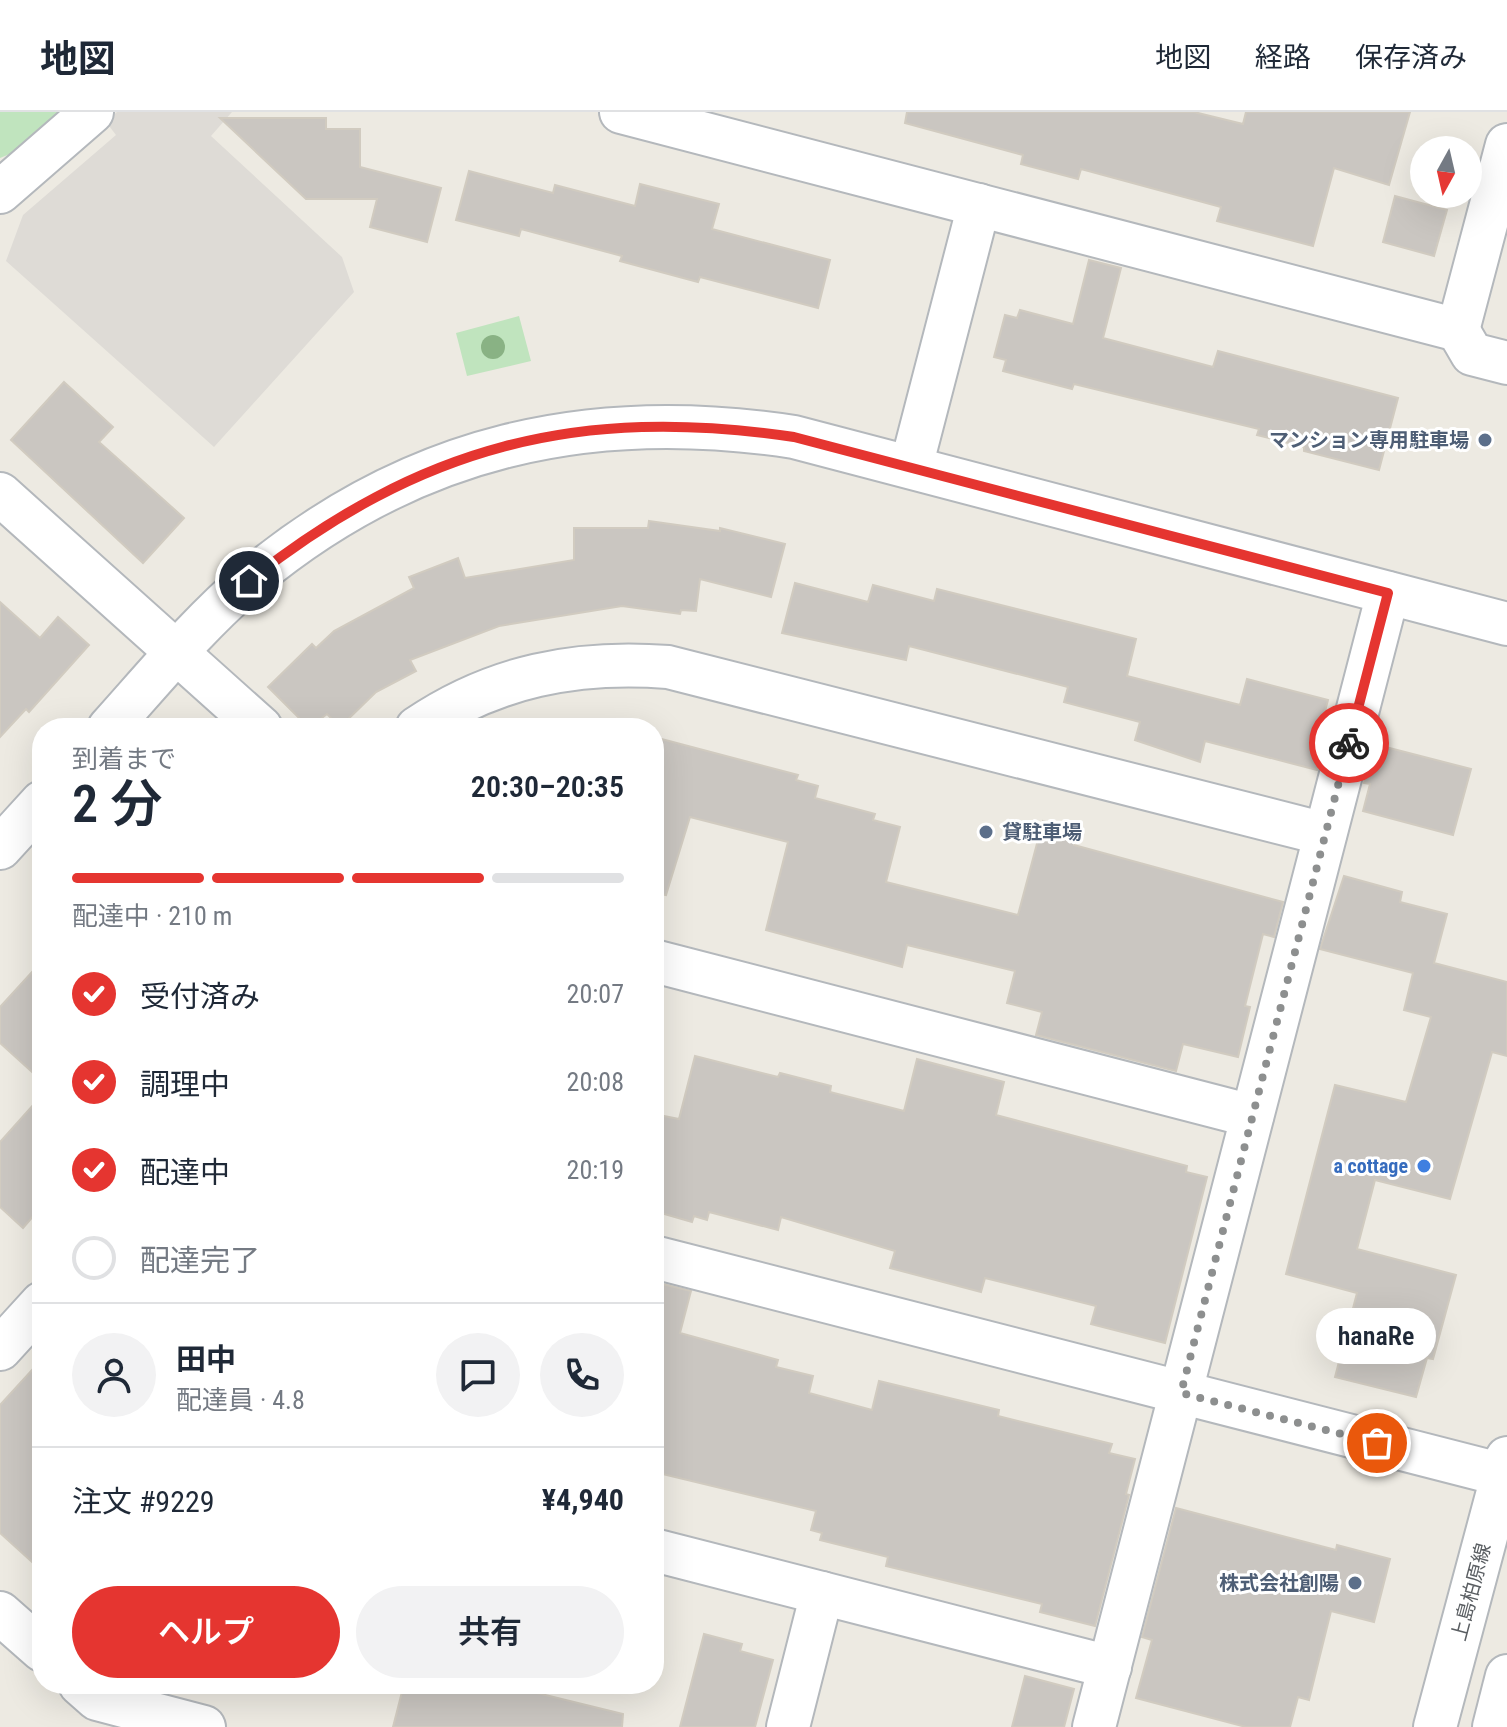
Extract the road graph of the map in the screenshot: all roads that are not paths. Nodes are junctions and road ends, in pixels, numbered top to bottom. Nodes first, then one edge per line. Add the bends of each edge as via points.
1 (92, 112) edge
2 (621, 112) edge
3 (1507, 145) edge
4 (0, 192) edge
5 (979, 205) junction
6 (1458, 330) junction
7 (1507, 363) edge
8 (911, 467) junction
9 (0, 494) edge
10 (1388, 593) junction
11 (1507, 624) edge
12 (177, 653) junction
13 (118, 718) edge
14 (250, 718) edge
15 (434, 718) edge
16 (32, 813) edge
17 (1325, 834) junction
18 (0, 848) edge
19 (664, 964) edge
20 (1252, 1116) junction
21 (664, 1260) edge
22 (32, 1314) edge
23 (0, 1349) edge
24 (1181, 1393) junction
25 (1505, 1467) edge
26 (664, 1553) edge
27 (822, 1593) junction
28 (0, 1613) edge
29 (32, 1641) edge
30 (1110, 1667) junction
31 (1507, 1676) edge
32 (84, 1703) edge
33 (204, 1727) edge
34 (788, 1727) edge
35 (1094, 1727) edge
36 (1435, 1727) edge
37 (1494, 1727) edge

1 - 4 street
2 - 5 street
3 - 6 street
5 - 6 street
5 - 8 street
6 - 7 street via 1472,354
8 - 10 street
8 - 12 street via 794,437 730,427 600,428 536,438 461,459 354,506 249,581
9 - 12 street
10 - 11 street
10 - 17 street
12 - 13 street
12 - 14 street
15 - 17 street via 475,694 537,673 602,664 668,667
16 - 18 street
17 - 20 street
19 - 20 street
20 - 24 street
21 - 24 street
22 - 23 street
24 - 25 street
24 - 30 street
25 - 36 street, 上島柏原線
26 - 27 street
27 - 30 street
27 - 34 street
28 - 29 street
30 - 35 street
31 - 37 street
32 - 33 street

